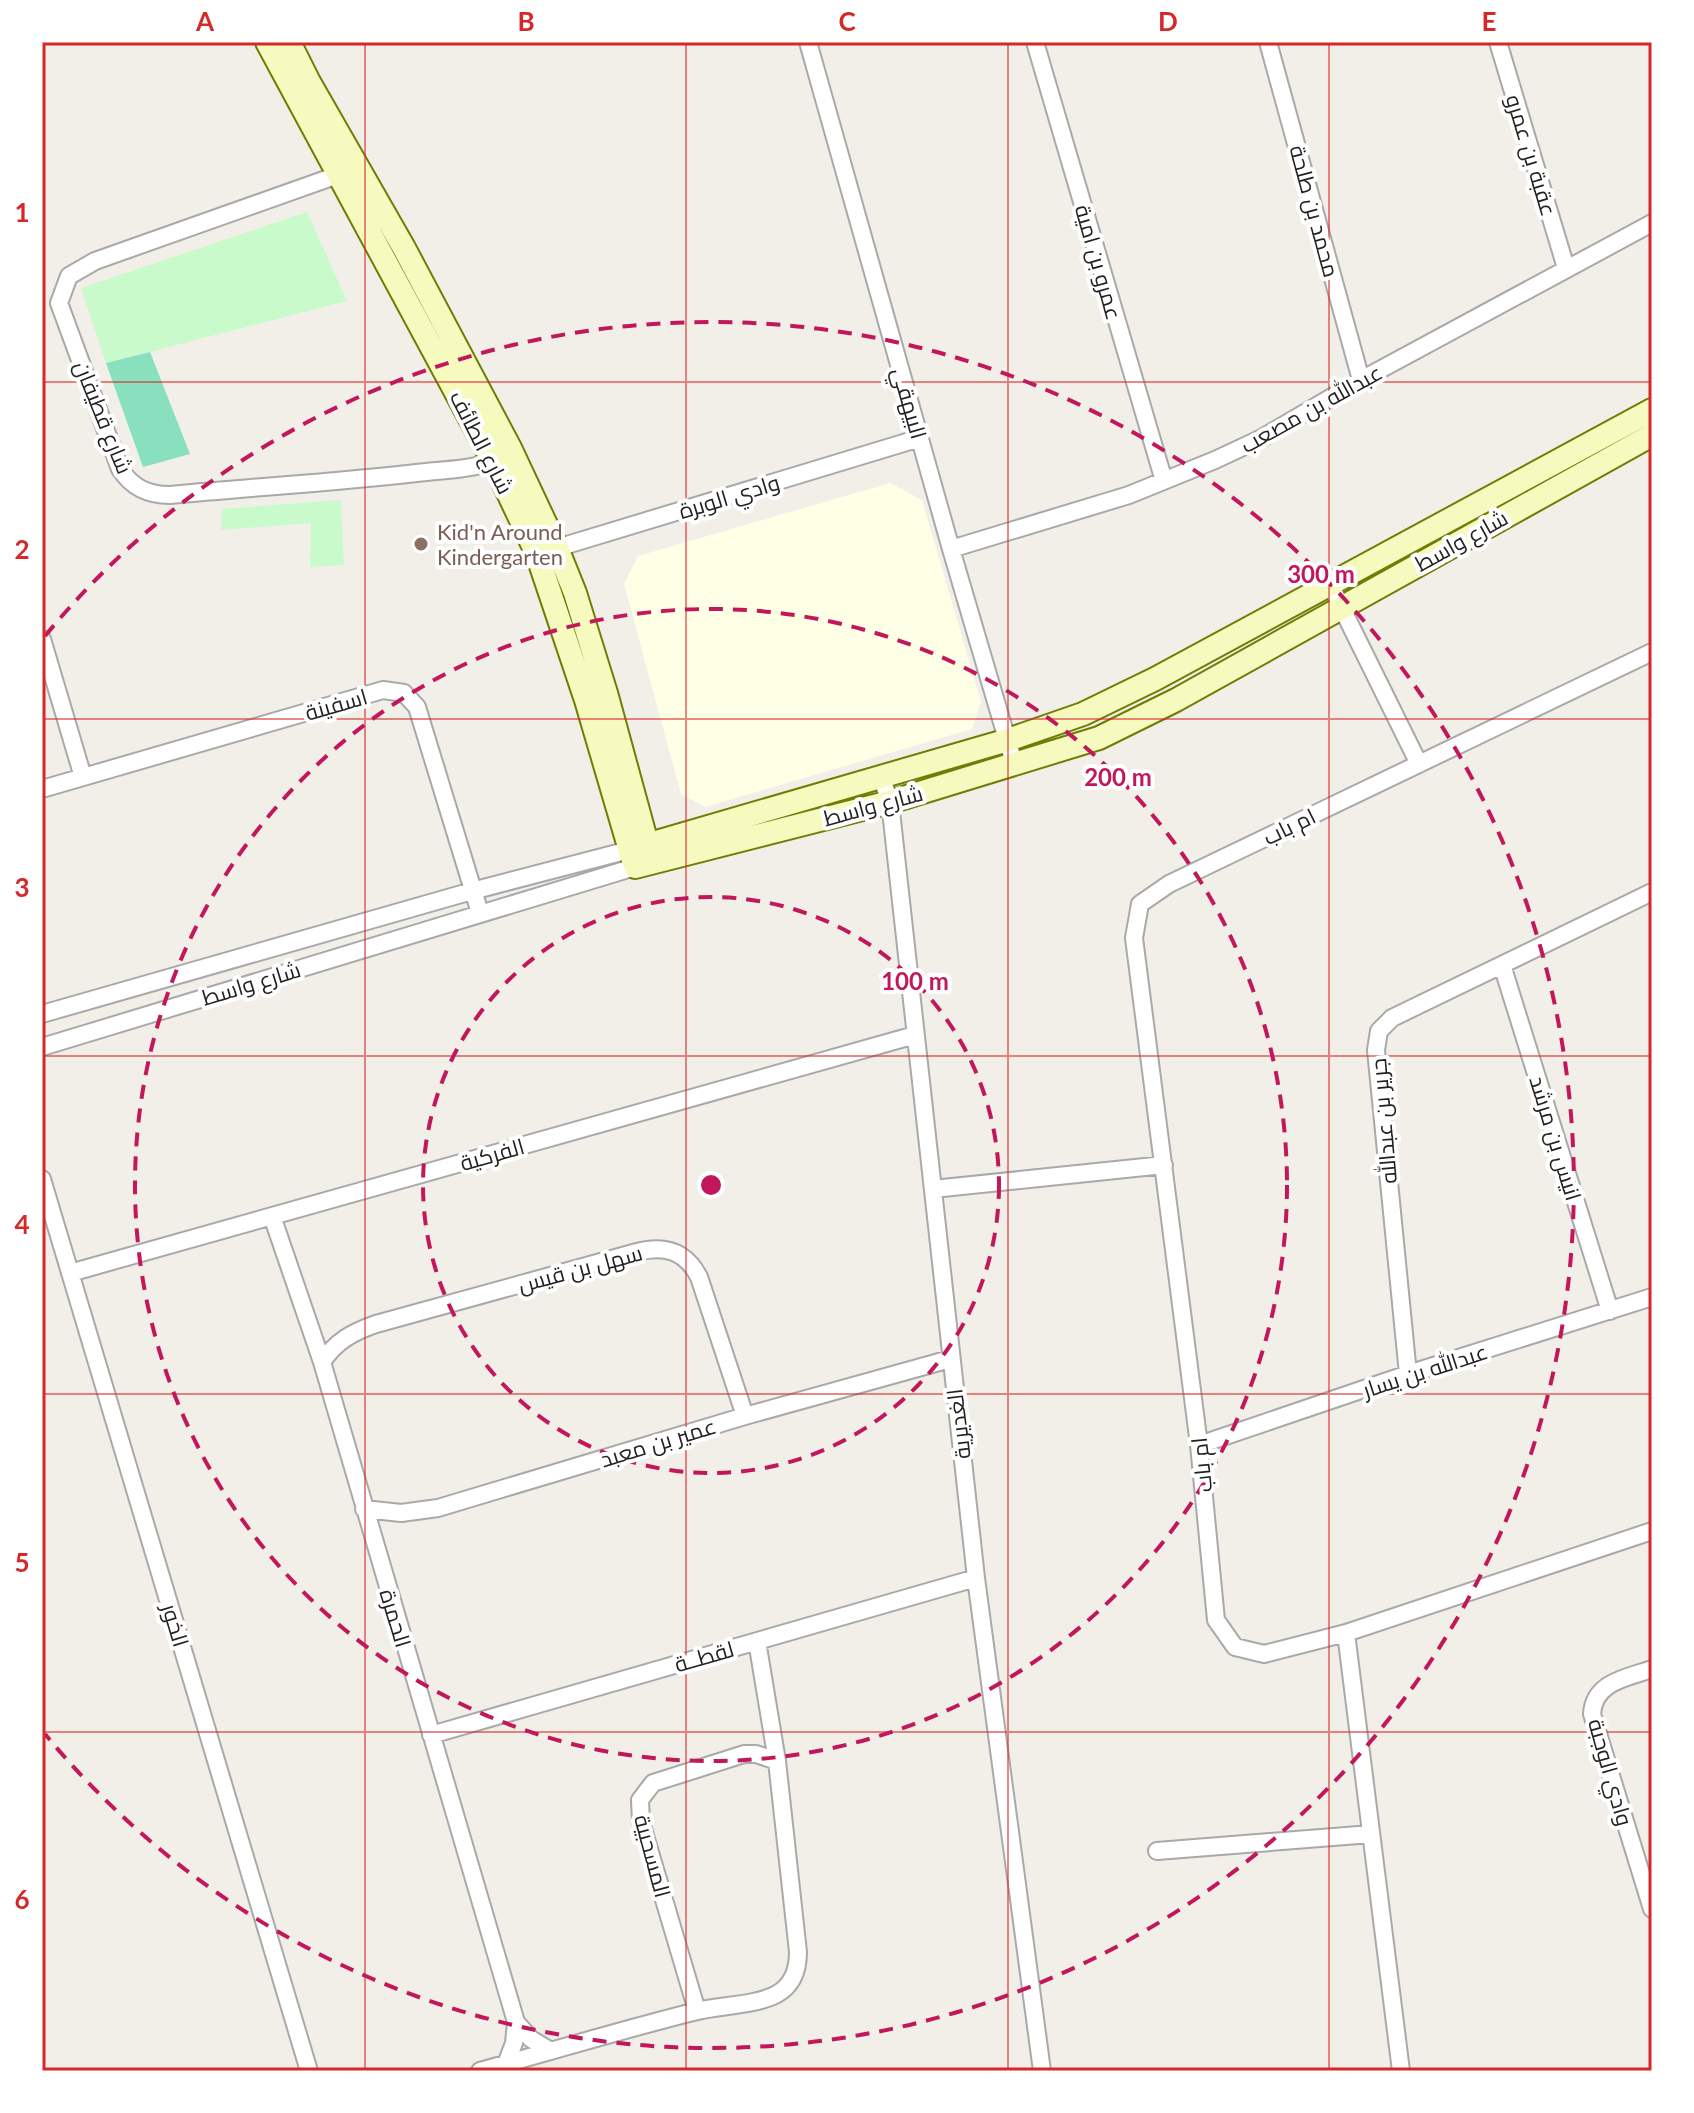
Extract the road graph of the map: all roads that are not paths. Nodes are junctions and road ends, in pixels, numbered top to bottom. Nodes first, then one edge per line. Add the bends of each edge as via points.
1 (267, 42) edge
2 (289, 42) edge
3 (808, 42) edge
4 (1035, 42) edge
5 (1268, 42) edge
6 (1498, 42) edge
7 (347, 172) junction
8 (1652, 223) edge
9 (1566, 268) junction
10 (1361, 380) junction
11 (1652, 410) edge
12 (1652, 435) edge
13 (920, 438) junction
14 (502, 455) junction
15 (1164, 481) junction
16 (951, 549) junction
17 (547, 551) junction
18 (1331, 586) junction
19 (1341, 607) junction
20 (42, 639) edge
21 (1652, 652) edge
22 (1008, 740) junction
23 (1014, 763) junction
24 (1419, 764) junction
25 (881, 776) junction
26 (83, 777) junction
27 (42, 789) edge
28 (890, 802) junction
29 (641, 856) junction
30 (472, 891) junction
31 (1652, 892) edge
32 (480, 913) junction
33 (1502, 965) junction
34 (42, 1014) edge
35 (915, 1035) junction
36 (42, 1047) edge
37 (1164, 1165) junction
38 (42, 1179) edge
39 (933, 1189) junction
40 (272, 1216) junction
41 (70, 1273) junction
42 (1652, 1297) edge
43 (1610, 1311) junction
44 (950, 1359) junction
45 (322, 1362) junction
46 (1408, 1374) junction
47 (745, 1416) junction
48 (1199, 1445) junction
49 (364, 1509) junction
50 (1652, 1531) edge
51 (976, 1578) junction
52 (1346, 1633) junction
53 (757, 1641) junction
54 (1652, 1669) edge
55 (431, 1735) junction
56 (777, 1761) junction
57 (1371, 1834) junction
58 (1157, 1851) dead end
59 (1652, 1909) edge
60 (697, 2011) junction
61 (516, 2022) junction
62 (551, 2051) junction
63 (506, 2064) junction
64 (309, 2071) edge
65 (480, 2071) edge
66 (1042, 2071) edge
67 (1401, 2071) edge

1 - 7 street, شارع الطائف
2 - 7 street, شارع الطائف
3 - 13 street, البيهقي
4 - 15 street, عمرو بن امية
5 - 10 street, محمد بن طلحة
6 - 9 street, عقبة بن عمرو
7 - 14 street, شارع الطائف
7 - 14 street, شارع قطيفان via 95,261 69,276 59,303 120,469 136,487 170,495 470,467
8 - 9 street, عبدالله بن مصعب
9 - 10 street, عبدالله بن مصعب
10 - 15 street, عبدالله بن مصعب via 1262,438
11 - 18 street, شارع واسط
12 - 19 street, شارع واسط
13 - 16 street, البيهقي
13 - 17 street, وادي الوبرة
14 - 17 street, شارع الطائف
15 - 16 street, عبدالله بن مصعب
16 - 22 street, البيهقي
17 - 29 street, شارع الطائف via 577,671
18 - 19 street
18 - 22 street, شارع واسط via 1083,714
19 - 23 street, شارع واسط via 1099,738
19 - 24 street
20 - 26 street
21 - 24 street, ام باب
22 - 23 street, البيهقي
22 - 25 street, شارع واسط
23 - 28 street, شارع واسط
24 - 37 street, ام باب via 1169,884 1140,904 1134,938
25 - 28 street, الغديرية
25 - 29 street, شارع واسط
26 - 27 street, اسفينة
26 - 30 street, اسفينة via 383,690 404,693 417,707
28 - 29 street, شارع واسط
28 - 35 street, الغديرية
29 - 30 street, شارع واسط
29 - 32 street, شارع واسط
30 - 32 street, اسفينة
30 - 34 street, شارع واسط
31 - 33 street, جرير بن عبدالله
32 - 36 street, شارع واسط
33 - 43 street, انيس بن مرشد
33 - 46 street, جرير بن عبدالله via 1392,1018 1379,1031 1376,1050
35 - 39 street, الغديرية
35 - 40 street, الفركية
37 - 39 street
37 - 48 street, ام باب
38 - 41 street, الخور
39 - 44 street, الغديرية
40 - 41 street, الفركية
40 - 45 street, الحمرة
41 - 64 street, الخور
42 - 43 street, عبدالله بن يسار
43 - 46 street, عبدالله بن يسار
44 - 47 street, عمير بن معبد
44 - 51 street, الغديرية
45 - 47 street, سهل بن قيس via 349,1334 376,1324 662,1248 685,1257 699,1277
45 - 49 street, الحمرة
46 - 48 street, عبدالله بن يسار
47 - 49 street, عمير بن معبد via 438,1508 401,1513
48 - 52 street, ام باب via 1216,1620 1235,1647 1264,1654
49 - 55 street, الحمرة
50 - 52 street, ام باب
51 - 53 street, لقطــة
51 - 66 street, الغديرية
52 - 57 street
53 - 55 street, لقطــة
53 - 56 street
54 - 59 street, وادي الوجبة via 1607,1685 1596,1697 1592,1714
55 - 61 street, الحمرة
56 - 60 street via 796,1972 785,1988 768,1997
56 - 60 street, المسحبية via 744,1754 653,1783 640,1800 641,1822
57 - 58 street
57 - 67 street
60 - 62 street
61 - 62 street
61 - 63 street, الحمرة
62 - 63 street
63 - 65 street

